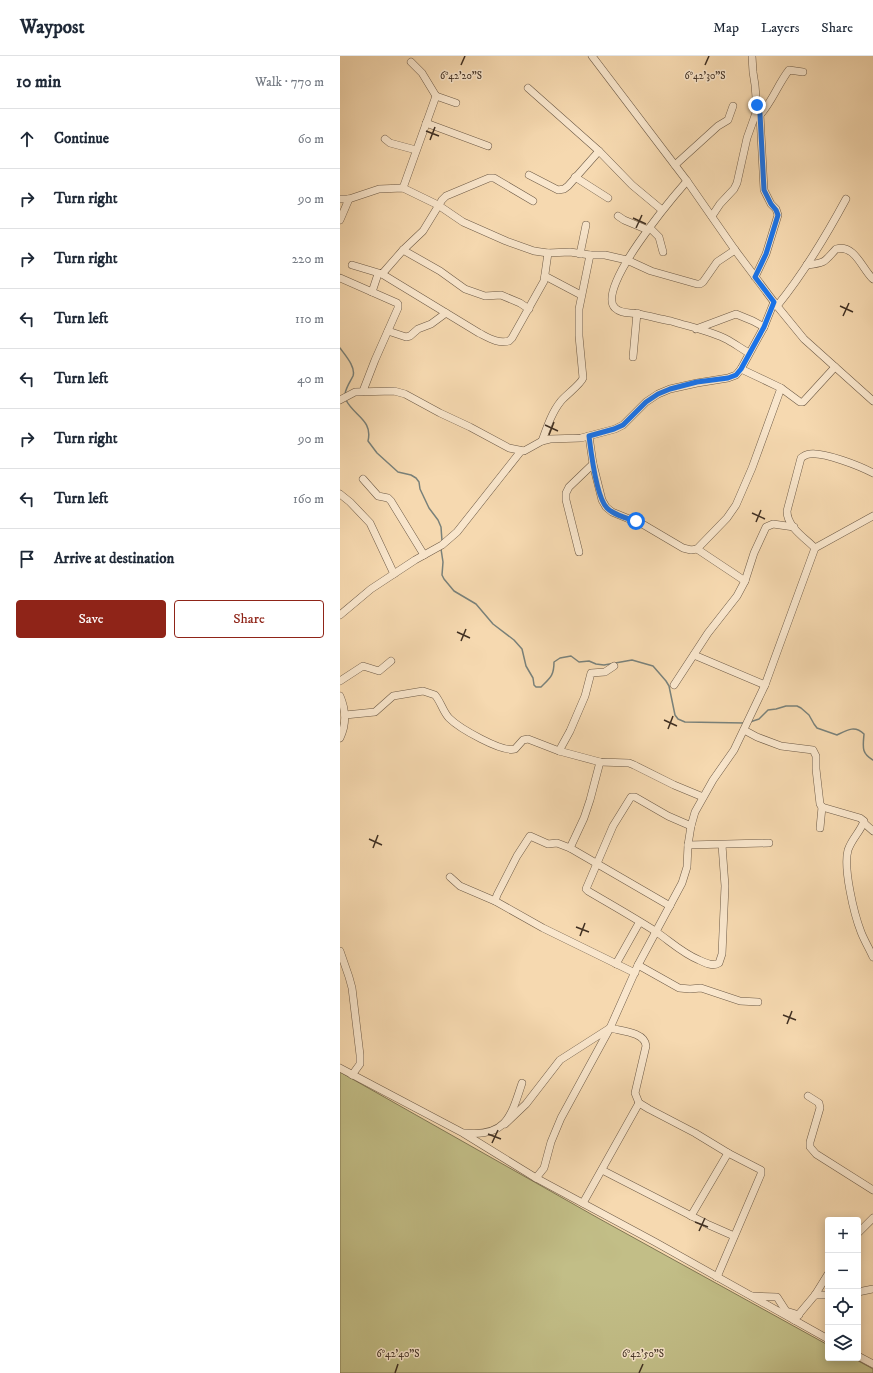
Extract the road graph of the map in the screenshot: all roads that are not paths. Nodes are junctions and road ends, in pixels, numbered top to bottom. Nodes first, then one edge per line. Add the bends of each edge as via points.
1 (592, 56) edge
2 (752, 56) edge
3 (411, 62) dead end
4 (803, 72) dead end
5 (528, 88) dead end
6 (436, 96) junction
7 (456, 103) dead end
8 (757, 105) junction
9 (733, 106) dead end
10 (760, 114) junction
11 (426, 123) junction
12 (385, 140) dead end
13 (488, 146) dead end
14 (416, 150) junction
15 (598, 151) junction
16 (675, 165) junction
17 (529, 176) dead end
18 (575, 177) junction
19 (687, 181) junction
20 (403, 188) junction
21 (608, 198) dead end
22 (340, 199) edge
23 (349, 199) junction
24 (846, 199) dead end
25 (533, 201) dead end
26 (438, 206) junction
27 (662, 210) junction
28 (618, 216) dead end
29 (712, 216) junction
30 (340, 220) edge
31 (586, 225) dead end
32 (649, 229) junction
33 (403, 250) junction
34 (735, 250) junction
35 (663, 252) dead end
36 (548, 253) junction
37 (580, 254) junction
38 (590, 255) junction
39 (627, 260) junction
40 (352, 265) dead end
41 (808, 265) junction
42 (380, 274) junction
43 (545, 276) junction
44 (755, 277) junction
45 (340, 278) edge
46 (873, 279) edge
47 (372, 292) junction
48 (581, 295) junction
49 (776, 304) junction
50 (529, 309) junction
51 (446, 313) junction
52 (637, 313) junction
53 (764, 327) junction
54 (696, 329) junction
55 (388, 331) junction
56 (749, 353) junction
57 (633, 357) dead end
58 (835, 367) junction
59 (741, 369) junction
60 (781, 388) junction
61 (363, 391) junction
62 (340, 400) edge
63 (873, 401) edge
64 (589, 436) junction
65 (542, 441) junction
66 (521, 451) junction
67 (593, 464) junction
68 (873, 473) edge
69 (363, 479) dead end
70 (340, 494) edge
71 (873, 516) edge
72 (794, 527) junction
73 (816, 548) junction
74 (697, 549) junction
75 (579, 552) dead end
76 (424, 555) junction
77 (394, 574) junction
78 (745, 581) junction
79 (340, 615) edge
80 (694, 655) junction
81 (391, 661) dead end
82 (614, 666) dead end
83 (340, 681) edge
84 (764, 685) junction
85 (674, 686) dead end
86 (340, 696) edge
87 (346, 715) junction
88 (744, 729) junction
89 (340, 738) edge
90 (559, 751) junction
91 (600, 762) junction
92 (702, 797) junction
93 (822, 807) junction
94 (864, 823) junction
95 (691, 826) junction
96 (820, 828) dead end
97 (873, 831) edge
98 (768, 843) dead end
99 (688, 845) junction
100 (722, 845) junction
101 (570, 848) junction
102 (598, 863) junction
103 (450, 877) dead end
104 (495, 901) junction
105 (670, 906) junction
106 (639, 923) junction
107 (655, 932) junction
108 (340, 952) edge
109 (873, 957) edge
110 (616, 964) junction
111 (638, 965) junction
112 (635, 973) junction
113 (758, 1002) dead end
114 (610, 1028) junction
115 (340, 1068) edge
116 (352, 1075) junction
117 (522, 1083) dead end
118 (808, 1096) dead end
119 (639, 1103) junction
120 (505, 1124) junction
121 (463, 1133) junction
122 (728, 1153) junction
123 (602, 1170) junction
124 (536, 1178) junction
125 (873, 1190) edge
126 (583, 1203) junction
127 (690, 1216) junction
128 (873, 1218) edge
129 (861, 1230) edge
130 (734, 1236) junction
131 (717, 1277) junction
132 (825, 1278) edge
133 (873, 1288) edge
134 (861, 1291) edge
135 (814, 1295) junction
136 (825, 1295) edge
137 (752, 1296) junction
138 (796, 1317) junction
139 (825, 1338) edge
140 (861, 1358) edge
141 (873, 1364) edge

1 - 16 street
2 - 8 street
3 - 6 street via 422,73
4 - 10 street via 789,70
5 - 15 street
6 - 7 street
6 - 11 street
8 - 10 street
8 - 29 street via 737,183
9 - 16 street via 728,120
10 - 44 street via 764,190 778,215 766,254
11 - 13 street
11 - 14 street
12 - 14 street
14 - 20 street
15 - 18 street
15 - 27 street
16 - 19 street
17 - 18 street via 558,190 568,186
18 - 21 street
19 - 27 street
19 - 29 street
20 - 23 street via 379,189
20 - 26 street
22 - 23 street
23 - 30 street
24 - 41 street
25 - 26 street via 494,178 489,178 446,196
26 - 33 street via 423,231
26 - 36 street via 481,231 534,251
27 - 32 street
28 - 32 street
29 - 34 street
31 - 37 street
32 - 35 street via 659,237
32 - 39 street
33 - 42 street
33 - 50 street via 465,289 485,296 501,296
34 - 39 street via 717,262 700,284 651,271
34 - 44 street
36 - 37 street
36 - 43 street
37 - 38 street
38 - 39 street via 605,255
38 - 48 street
39 - 52 street via 612,296 612,305 622,312
40 - 42 street
41 - 46 street via 820,264 836,249 843,249 857,256
41 - 49 street via 788,293
42 - 47 street
42 - 51 street
43 - 48 street
43 - 50 street via 542,287
44 - 49 street
45 - 47 street
47 - 55 street via 398,304
48 - 65 street via 579,336 582,382 560,402
49 - 53 street
49 - 58 street via 804,338
50 - 51 street via 509,342 503,343 479,333
51 - 55 street via 410,336
52 - 54 street
52 - 57 street
53 - 54 street via 736,314
53 - 56 street
54 - 56 street via 722,337
55 - 61 street
56 - 59 street
58 - 60 street via 803,402
58 - 63 street
59 - 60 street
59 - 64 street via 736,375 728,378 697,382 658,394 623,425
60 - 74 street via 736,505
61 - 62 street
61 - 66 street via 394,391 406,394 509,448
64 - 65 street
64 - 67 street
65 - 66 street
66 - 76 street via 457,532 442,545
67 - 74 street via 602,500 612,512 644,525 683,548
67 - 75 street via 566,493
68 - 72 street via 843,461 805,455 799,464 787,511 789,523
69 - 76 street via 378,496 391,501
70 - 77 street via 370,523
71 - 73 street
72 - 73 street
72 - 78 street via 772,524 766,527 751,559
73 - 84 street
74 - 78 street
76 - 77 street
77 - 79 street
78 - 80 street
80 - 84 street
80 - 85 street
81 - 83 street via 379,671 361,667
82 - 90 street via 605,672 591,673 585,696
84 - 88 street
86 - 87 street
87 - 89 street
87 - 90 street via 375,712 393,696 423,691 434,695 445,714 458,726 485,741 513,750 524,739 528,739
88 - 92 street via 734,750
88 - 93 street via 756,737 780,746 816,752
90 - 91 street
91 - 92 street via 629,763
91 - 101 street via 586,812
92 - 95 street
93 - 94 street via 863,819
93 - 96 street
94 - 97 street
94 - 109 street via 852,840 846,862 856,920
95 - 99 street
95 - 102 street via 631,797 614,826
98 - 100 street
99 - 100 street
99 - 105 street via 685,874
100 - 107 street via 725,886 722,954 719,963 712,965 698,960
101 - 102 street
101 - 104 street via 557,843 548,844 529,836
102 - 105 street
102 - 106 street via 586,889 588,892
103 - 104 street via 460,886
104 - 110 street
105 - 107 street
106 - 107 street
106 - 110 street
107 - 111 street
108 - 116 street via 352,988 360,1055 360,1064
110 - 112 street
111 - 112 street
111 - 113 street via 679,988 701,988 740,1001
112 - 114 street
114 - 119 street via 639,1035 646,1042 644,1061 635,1093
114 - 120 street via 560,1060 526,1104
114 - 124 street via 561,1118 544,1168
115 - 116 street
116 - 121 street
117 - 120 street
118 - 125 street via 819,1103 820,1108 810,1147 816,1154
119 - 122 street
119 - 123 street
120 - 121 street via 488,1132
121 - 124 street
122 - 127 street
122 - 130 street via 761,1170
123 - 126 street
123 - 127 street
124 - 126 street
126 - 131 street
127 - 130 street
128 - 129 street
130 - 131 street
131 - 137 street
132 - 135 street
133 - 134 street
135 - 136 street
135 - 138 street
137 - 138 street
137 - 138 street via 777,1297 786,1311
138 - 139 street
140 - 141 street

